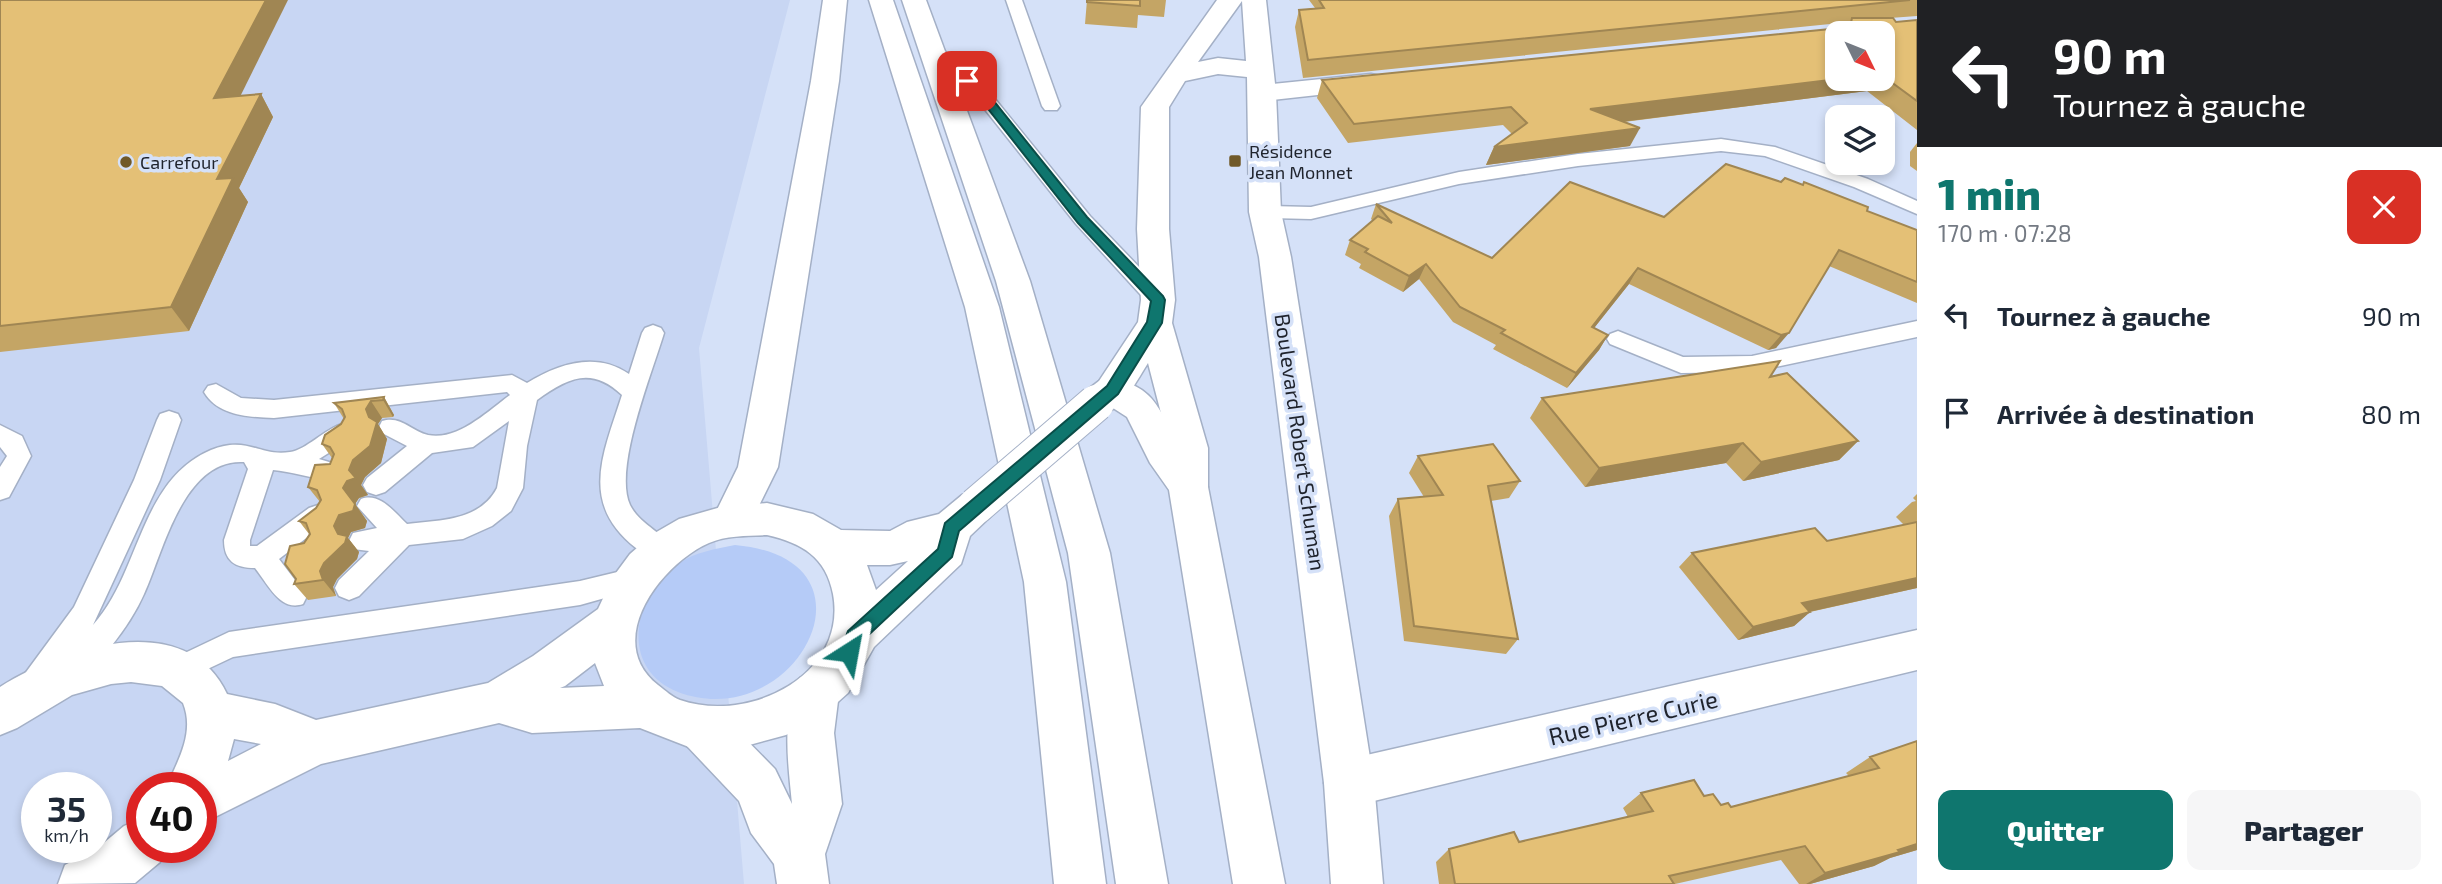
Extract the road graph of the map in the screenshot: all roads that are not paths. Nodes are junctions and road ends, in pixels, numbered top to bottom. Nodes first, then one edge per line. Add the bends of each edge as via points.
1 (835, 0) edge
2 (881, 0) edge
3 (914, 0) edge
4 (1014, 0) edge
5 (1230, 0) edge
6 (1254, 0) edge
7 (931, 47) junction
8 (1175, 75) junction
9 (1394, 79) edge
10 (1261, 81) junction
11 (1051, 106) dead end
12 (1917, 208) edge
13 (1265, 212) junction
14 (1156, 311) junction
15 (1917, 329) edge
16 (653, 333) dead end
17 (1618, 339) dead end
18 (216, 392) dead end
19 (634, 392) junction
20 (526, 396) junction
21 (1104, 396) junction
22 (169, 420) dead end
23 (0, 434) edge
24 (426, 445) junction
25 (259, 459) junction
26 (295, 462) junction
27 (1188, 487) junction
28 (0, 490) edge
29 (369, 511) junction
30 (963, 517) junction
31 (317, 518) junction
32 (732, 520) junction
33 (401, 535) junction
34 (832, 547) junction
35 (262, 557) junction
36 (647, 565) junction
37 (615, 622) junction
38 (854, 637) junction
39 (1917, 650) edge
40 (178, 670) junction
41 (816, 693) junction
42 (27, 696) edge
43 (499, 702) junction
44 (645, 706) junction
45 (209, 713) junction
46 (703, 729) junction
47 (313, 743) junction
48 (198, 772) edge
49 (1349, 783) junction
50 (217, 792) edge
51 (126, 857) edge
52 (801, 869) edge
53 (84, 884) edge
54 (1080, 884) edge
55 (1142, 884) edge
56 (1259, 884) edge
57 (1357, 884) edge

1 - 32 main road via 758,467
2 - 54 main road via 982,307 1042,569
3 - 7 main road
4 - 11 lane
5 - 8 main road
6 - 10 main road, Boulevard Robert Schuman
7 - 14 lane via 985,98
7 - 55 main road via 1013,281 1089,553
8 - 10 main road via 1218,66
8 - 14 main road via 1155,107
9 - 10 main road
10 - 13 main road, Boulevard Robert Schuman
12 - 13 lane via 1768,151 1721,145 1460,178 1311,213
13 - 49 main road, Boulevard Robert Schuman
14 - 21 main road
14 - 27 main road via 1189,448
15 - 17 lane via 1752,364 1681,365
16 - 19 lane
18 - 20 lane via 233,405 274,409 512,383
19 - 20 lane via 613,375 589,369 547,381
19 - 36 lane via 615,455 611,487
20 - 24 lane via 464,440
20 - 33 lane via 510,488 502,504 463,528
21 - 27 main road via 1140,408
21 - 30 main road, bridge
22 - 42 lane via 147,480 84,615
23 - 28 lane via 13,443 19,456
24 - 29 lane
24 - 29 lane
25 - 26 lane
25 - 35 lane via 261,469 237,552
25 - 42 lane via 250,452 230,452 189,474 173,492 130,597 105,633
26 - 31 lane
26 - 31 lane
27 - 56 main road
29 - 33 lane
29 - 33 lane
30 - 34 main road via 890,548
30 - 38 main road via 946,552
31 - 35 lane
31 - 35 lane
32 - 34 main road via 767,519 799,526
32 - 36 main road via 694,531
34 - 38 main road via 847,564 858,592 859,621
36 - 37 main road via 622,599
36 - 40 lane via 580,593 229,645
37 - 43 main road
37 - 44 main road via 618,667
38 - 41 main road via 837,671
39 - 49 main road, Rue Pierre Curie
40 - 42 main road via 154,662 124,661 90,667
40 - 45 main road via 196,683
41 - 46 main road via 770,721 737,729
41 - 52 main road via 810,733 817,804
43 - 44 main road via 532,711
43 - 47 main road
44 - 46 main road via 671,721
45 - 47 main road via 289,729
45 - 48 main road via 207,753
46 - 52 main road via 758,786 769,815
47 - 50 main road
49 - 57 main road, Boulevard Robert Schuman
51 - 53 main road

